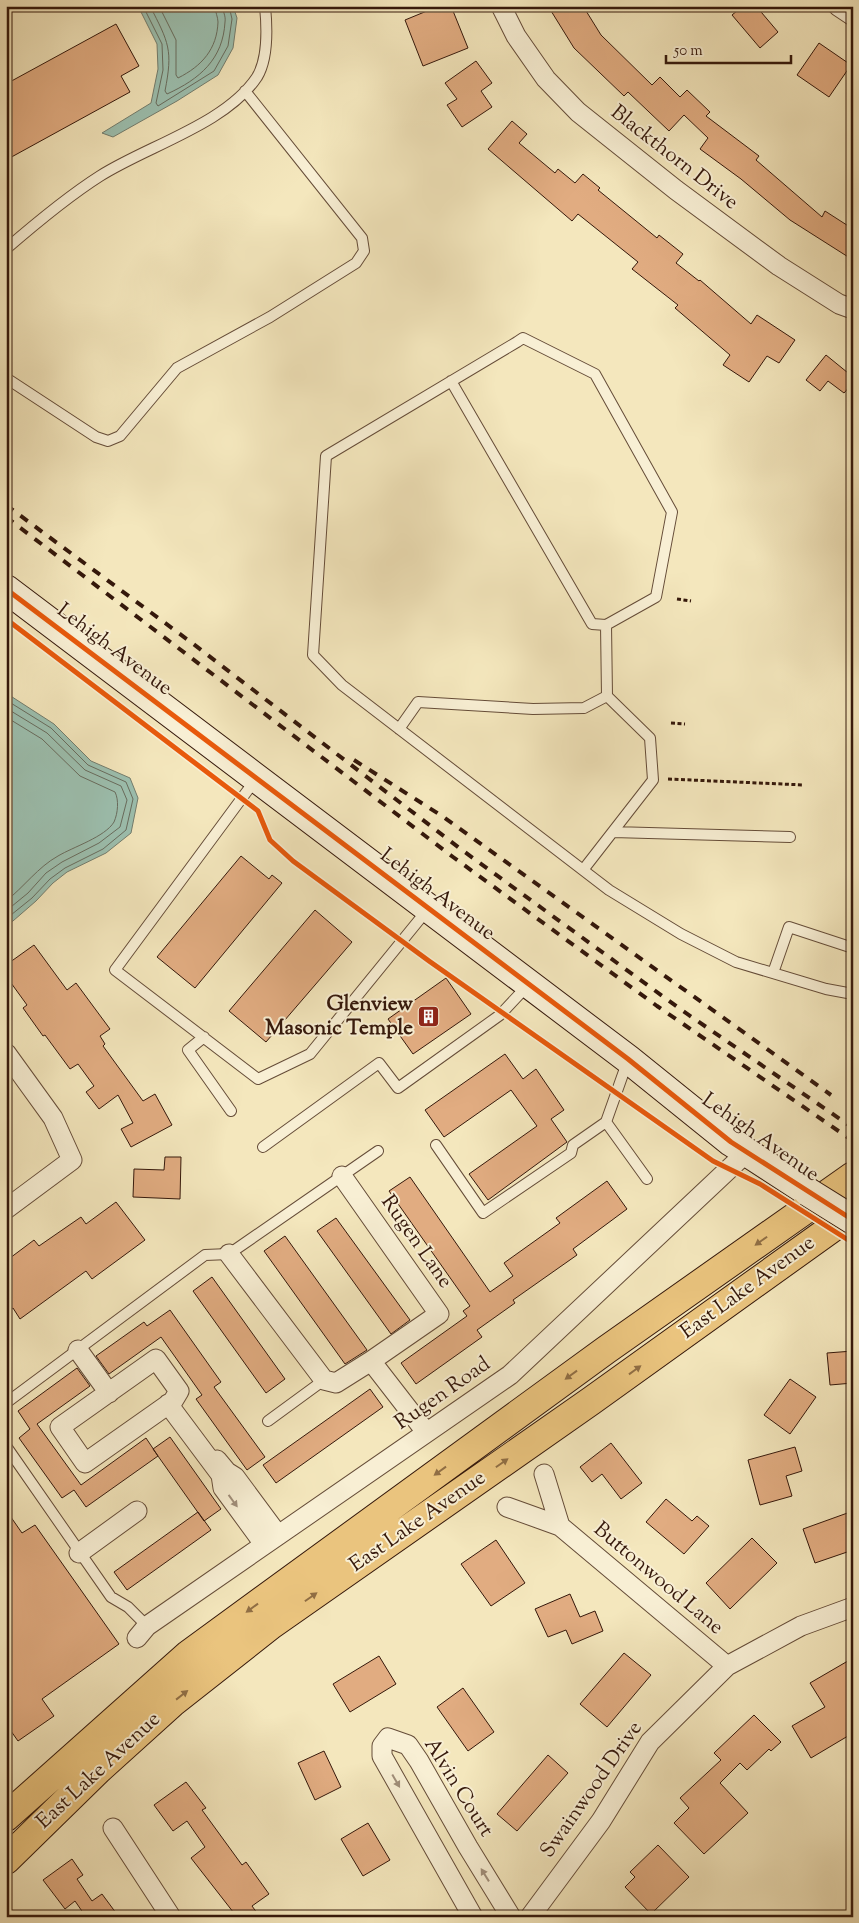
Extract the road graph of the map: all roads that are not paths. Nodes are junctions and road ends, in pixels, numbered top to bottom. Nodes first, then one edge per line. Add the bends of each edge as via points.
1 (265, 6) edge
2 (501, 6) edge
3 (838, 6) edge
4 (853, 16) edge
5 (245, 91) junction
6 (6, 249) edge
7 (853, 309) edge
8 (6, 378) edge
9 (451, 381) junction
10 (6, 589) edge
11 (606, 625) junction
12 (606, 696) junction
13 (399, 729) junction
14 (257, 778) junction
15 (613, 832) junction
16 (790, 837) dead end
17 (583, 870) junction
18 (428, 908) junction
19 (853, 948) edge
20 (773, 973) junction
21 (529, 984) junction
22 (853, 994) edge
23 (204, 1037) junction
24 (6, 1053) edge
25 (628, 1060) junction
26 (231, 1111) dead end
27 (606, 1122) junction
28 (436, 1145) dead end
29 (263, 1147) dead end
30 (378, 1151) dead end
31 (747, 1152) junction
32 (342, 1176) junction
33 (853, 1176) edge
34 (646, 1179) dead end
35 (6, 1209) edge
36 (853, 1213) edge
37 (853, 1220) edge
38 (229, 1254) junction
39 (78, 1350) junction
40 (371, 1362) junction
41 (324, 1380) junction
42 (109, 1393) junction
43 (171, 1402) junction
44 (6, 1403) edge
45 (268, 1422) dead end
46 (426, 1432) junction
47 (6, 1446) edge
48 (544, 1474) dead end
49 (507, 1508) dead end
50 (137, 1511) dead end
51 (560, 1526) junction
52 (271, 1539) junction
53 (79, 1553) junction
54 (853, 1607) edge
55 (142, 1632) joint
56 (727, 1666) junction
57 (6, 1816) edge
58 (113, 1828) dead end
59 (6, 1860) edge
60 (171, 1917) edge
61 (473, 1917) edge
62 (511, 1917) edge
63 (530, 1917) edge

1 - 5 lane via 268,35 258,76
2 - 7 street, Blackthorn Drive via 516,36 546,80 578,112 676,190 780,266 839,304
3 - 4 street
5 - 6 lane via 229,108 100,176
5 - 8 lane via 362,238 364,251 356,263 270,317 177,368 120,436 108,441 96,437
9 - 11 lane via 592,624
9 - 11 lane via 523,338 595,374 672,512 656,597
9 - 13 lane via 326,456 313,655 342,685
10 - 14 street, Lehigh Avenue
11 - 12 lane
12 - 13 lane via 584,708 418,702
12 - 15 lane via 650,738 653,780
13 - 17 lane
14 - 18 street, Lehigh Avenue
14 - 23 lane via 115,970
15 - 16 lane
15 - 17 lane
17 - 20 lane via 609,890 681,934 736,962
18 - 21 street, Lehigh Avenue
18 - 23 lane via 310,1054 258,1078
19 - 20 lane via 789,927
20 - 22 lane
21 - 25 street, Lehigh Avenue
21 - 29 lane via 500,1015 398,1088 379,1063
23 - 26 lane via 188,1050
24 - 35 street via 53,1118 72,1160
25 - 27 lane
25 - 31 street, Lehigh Avenue
27 - 28 lane via 573,1144 570,1153 483,1213
27 - 34 lane
30 - 32 lane
31 - 37 street, Lehigh Avenue, bridge
31 - 46 street, Rugen Road via 510,1375
32 - 38 lane
32 - 40 street, Rugen Lane via 440,1314
33 -> 57 main road, East Lake Avenue via 598,1356 190,1654
59 -> 36 main road, East Lake Avenue via 172,1703 271,1625
38 - 39 lane via 205,1255
38 - 41 street
39 - 42 street
39 - 44 lane
40 - 41 street, Rugen Lane via 336,1383
40 - 46 street
41 - 45 lane
42 - 43 street via 156,1359 179,1390
42 - 43 street via 60,1427 85,1463
43 - 52 street via 227,1472 235,1477
46 - 52 street, Rugen Road
47 - 53 lane
48 - 51 street, Buttonwood Lane
49 - 51 street, Buttonwood Lane
50 - 53 street
51 - 56 street, Buttonwood Lane
52 - 55 street, Rugen Road
53 - 55 lane via 111,1597 128,1607
54 - 56 street, Swainwood Drive via 801,1626
56 - 63 street, Swainwood Drive via 650,1742 600,1821
58 - 60 street
62 -> 61 street, Alvin Court via 408,1745 388,1738 382,1746 382,1756

